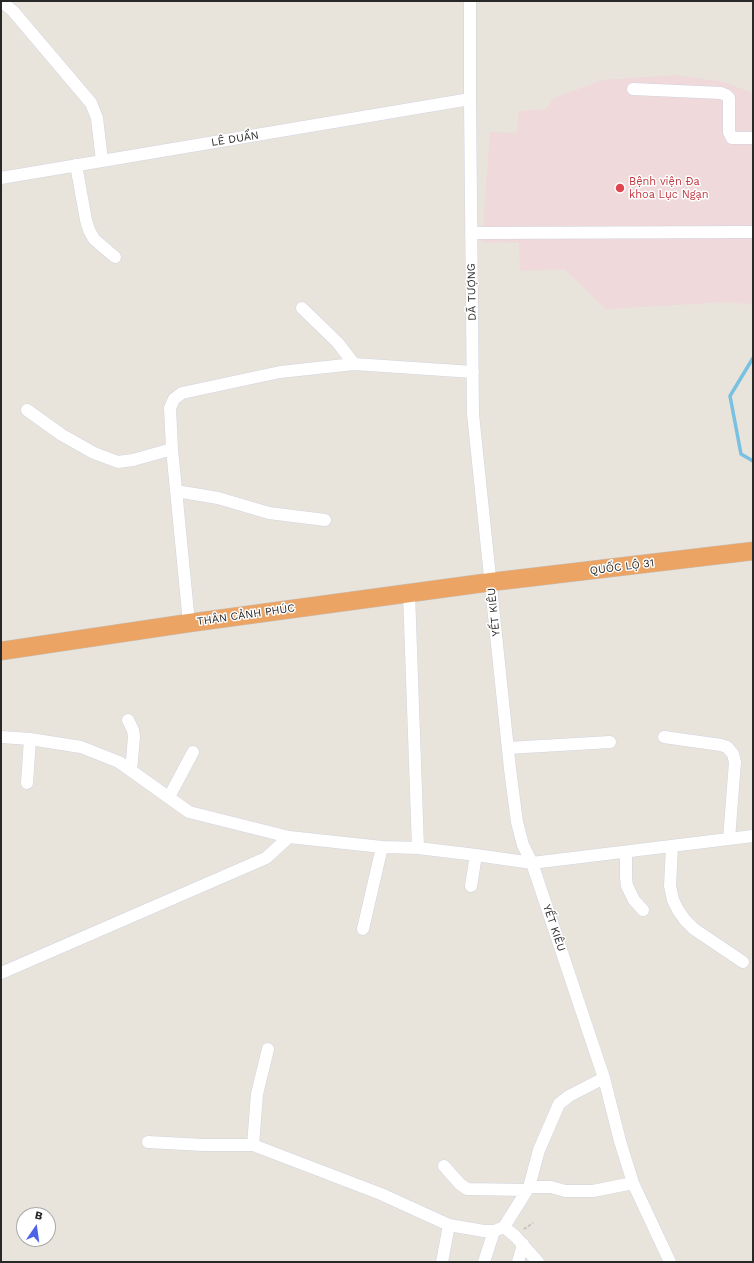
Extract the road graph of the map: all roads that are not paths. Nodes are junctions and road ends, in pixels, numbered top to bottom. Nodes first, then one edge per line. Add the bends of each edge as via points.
1 (1, 1) edge
2 (470, 1) edge
3 (633, 89) dead end
4 (470, 99) junction
5 (753, 138) edge
6 (102, 161) junction
7 (76, 165) junction
8 (1, 178) edge
9 (753, 232) edge
10 (471, 233) junction
11 (116, 257) dead end
12 (302, 308) dead end
13 (354, 364) junction
14 (473, 372) junction
15 (27, 410) dead end
16 (172, 449) junction
17 (176, 491) junction
18 (325, 520) dead end
19 (750, 555) edge
20 (491, 582) junction
21 (409, 593) junction
22 (189, 623) junction
23 (1, 651) edge
24 (128, 720) dead end
25 (664, 736) dead end
26 (1, 737) edge
27 (30, 739) junction
28 (610, 742) dead end
29 (508, 748) junction
30 (193, 752) dead end
31 (131, 771) junction
32 (27, 783) dead end
33 (169, 797) junction
34 (753, 836) edge
35 (289, 837) junction
36 (729, 839) junction
37 (672, 846) junction
38 (382, 847) junction
39 (418, 848) junction
40 (626, 852) junction
41 (476, 855) junction
42 (532, 863) junction
43 (471, 886) dead end
44 (643, 910) dead end
45 (363, 929) dead end
46 (743, 962) dead end
47 (1, 972) edge
48 (268, 1049) dead end
49 (604, 1078) junction
50 (148, 1142) dead end
51 (253, 1145) junction
52 (444, 1166) dead end
53 (633, 1182) junction
54 (528, 1188) junction
55 (449, 1225) junction
56 (499, 1229) junction
57 (523, 1244) junction
58 (442, 1262) edge
59 (484, 1262) edge
60 (518, 1262) edge
61 (538, 1262) edge
62 (670, 1262) edge

1 - 6 street via 13,11 91,102 97,118
2 - 4 street, DÃ TƯỢNG
3 - 5 street via 726,95 729,98 729,132 732,138
4 - 6 street, LÊ DUẨN
4 - 10 street, DÃ TƯỢNG
6 - 7 street, LÊ DUẨN
7 - 8 street, LÊ DUẨN
7 - 11 street via 89,230 94,239
9 - 10 street
10 - 14 street, DÃ TƯỢNG
12 - 13 street via 338,343
13 - 14 street
13 - 16 street via 280,372 182,393 174,399 170,408
14 - 20 street, DÃ TƯỢNG via 473,414
15 - 16 street via 62,435 94,453 118,462
16 - 17 street
17 - 18 street via 218,498 269,513
17 - 22 street
19 - 20 highway, QUỐC LỘ 31
20 - 21 highway, THÂN CẢNH PHÚC
20 - 29 street, YẾT KIÊU
21 - 22 highway, THÂN CẢNH PHÚC
21 - 39 street
22 - 23 highway, THÂN CẢNH PHÚC
24 - 31 street via 134,737
25 - 36 street via 721,745 734,754
26 - 27 street
27 - 31 street via 81,747 119,762
27 - 32 street
28 - 29 street
29 - 42 street, YẾT KIÊU via 517,822
30 - 33 street
31 - 33 street
33 - 35 street via 189,812
34 - 36 street
35 - 38 street
35 - 47 street via 266,858
36 - 37 street
37 - 40 street
37 - 46 street via 670,886 678,910 694,929
38 - 39 street
38 - 45 street
39 - 41 street
40 - 42 street
40 - 44 street via 627,886
41 - 42 street
41 - 43 street
42 - 49 street, YẾT KIÊU
48 - 51 street via 257,1094
49 - 53 street, YẾT KIÊU
49 - 54 street via 569,1096 560,1104 539,1150
50 - 51 street
51 - 55 street via 381,1194
52 - 54 street via 467,1189
53 - 54 street via 593,1191 565,1191 551,1187
53 - 62 street, YẾT KIÊU
54 - 56 street
55 - 56 street via 484,1231
55 - 58 street
56 - 57 street via 515,1236
56 - 59 street
57 - 60 street
57 - 61 street

